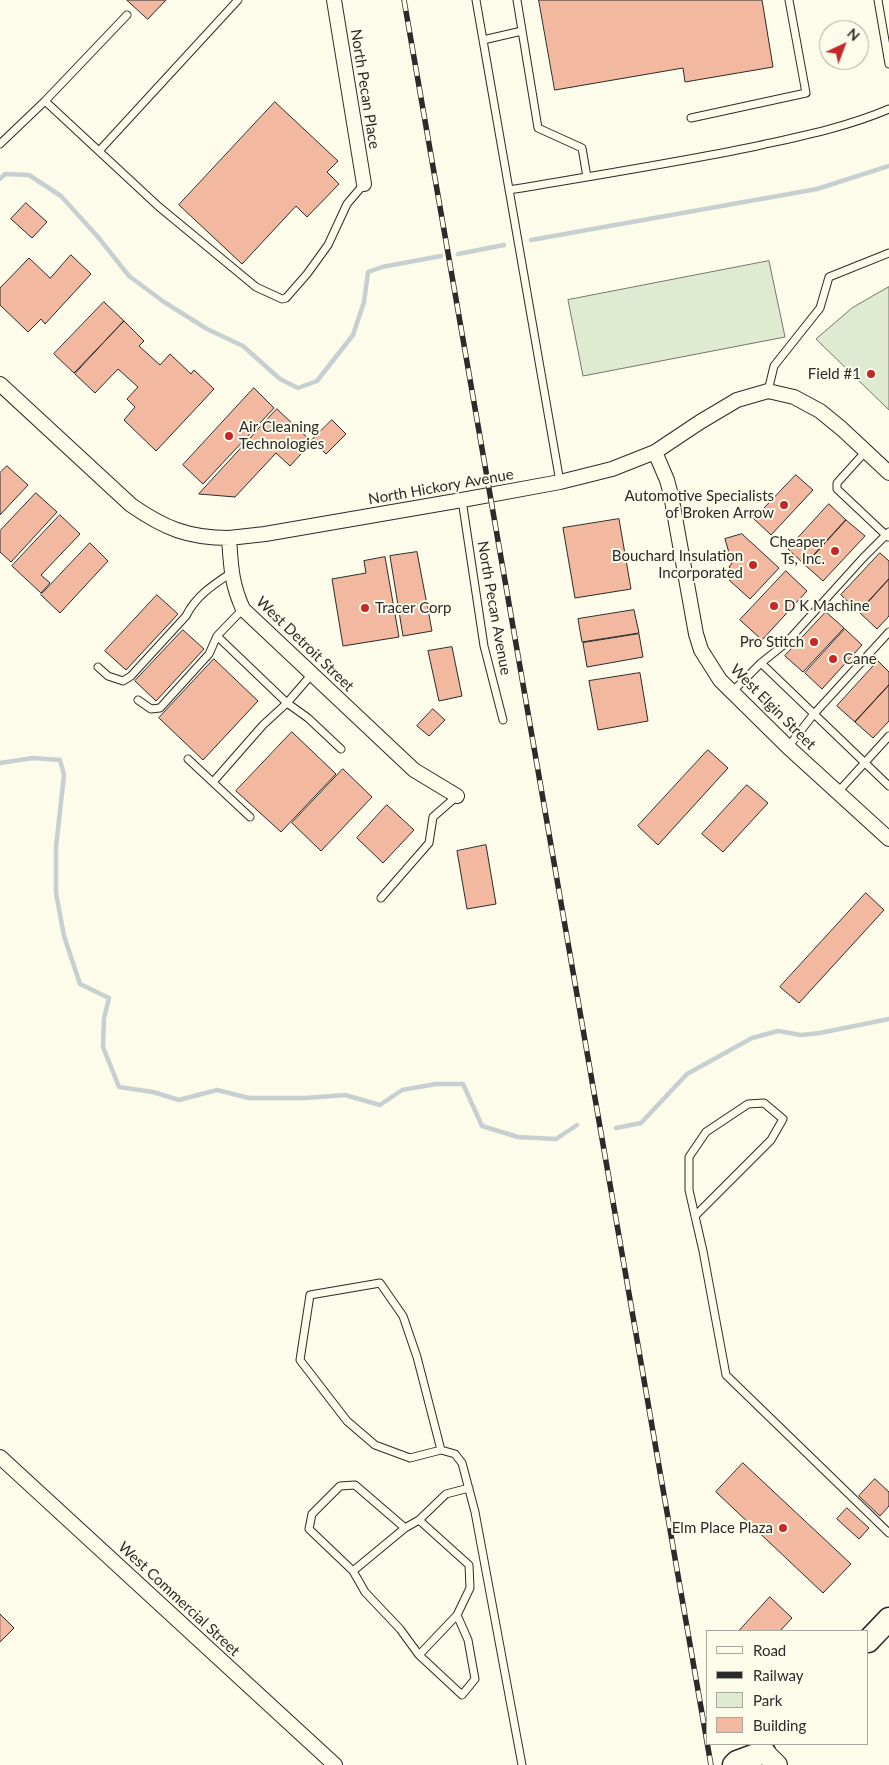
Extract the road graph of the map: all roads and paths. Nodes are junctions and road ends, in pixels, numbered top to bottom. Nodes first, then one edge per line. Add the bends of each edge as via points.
1 (238, 0) edge
2 (334, 0) edge
3 (476, 0) edge
4 (517, 0) edge
5 (789, 0) edge
6 (878, 0) edge
7 (127, 15) dead end
8 (522, 31) junction
9 (483, 40) junction
10 (889, 64) edge
11 (46, 101) junction
12 (889, 109) edge
13 (691, 118) dead end
14 (0, 144) edge
15 (99, 151) junction
16 (587, 177) junction
17 (364, 184) joint
18 (509, 190) junction
19 (889, 253) edge
20 (0, 384) edge
21 (768, 391) junction
22 (866, 451) junction
23 (655, 452) junction
24 (889, 473) edge
25 (560, 482) junction
26 (462, 500) junction
27 (888, 535) edge
28 (229, 538) junction
29 (231, 573) junction
30 (244, 608) junction
31 (889, 632) edge
32 (217, 636) junction
33 (761, 663) junction
34 (98, 667) dead end
35 (312, 674) junction
36 (732, 692) junction
37 (138, 700) dead end
38 (287, 703) junction
39 (813, 715) junction
40 (502, 720) dead end
41 (889, 736) edge
42 (788, 747) junction
43 (341, 750) dead end
44 (188, 759) dead end
45 (864, 763) junction
46 (213, 782) junction
47 (889, 786) edge
48 (838, 792) junction
49 (457, 796) joint
50 (250, 817) dead end
51 (888, 835) edge
52 (381, 898) dead end
53 (695, 1216) junction
54 (441, 1450) junction
55 (0, 1457) edge
56 (469, 1488) junction
57 (420, 1520) junction
58 (405, 1528) junction
59 (889, 1533) edge
60 (353, 1571) junction
61 (457, 1615) junction
62 (889, 1619) edge
63 (869, 1640) edge
64 (419, 1654) junction
65 (768, 1756) edge
66 (335, 1765) edge
67 (522, 1765) edge
68 (734, 1765) edge

1 - 15 lane
2 - 17 street, North Pecan Place
3 - 9 lane
4 - 8 lane
5 - 13 lane via 806,93
6 - 10 lane
7 - 11 lane
8 - 9 lane
8 - 16 lane via 538,128 582,148
9 - 18 lane
11 - 14 lane
11 - 15 lane
12 - 16 lane via 816,133
15 - 17 lane via 158,206 256,287 282,299 328,245 347,204
16 - 18 lane
18 - 25 lane
19 - 21 lane via 829,277 820,308 774,366
20 - 28 street via 130,505 167,527 195,536
21 - 22 street via 794,397 820,411
21 - 23 street, North Hickory Avenue via 737,400
22 - 24 street
22 - 27 lane via 837,482 837,489
23 - 25 street, North Hickory Avenue via 612,469
23 - 36 street, West Elgin Street via 671,496 701,650 720,680
25 - 26 street, North Hickory Avenue
26 - 28 street, North Hickory Avenue
26 - 40 lane, North Pecan Avenue via 484,646
27 - 33 lane via 862,558 786,642
28 - 29 street, West Detroit Street
29 - 30 street, West Detroit Street via 235,591
29 - 34 lane via 210,586 131,676 123,681 108,676
30 - 32 lane
30 - 35 street, West Detroit Street
31 - 39 lane
32 - 37 lane via 209,654 160,708 151,710
32 - 38 lane
33 - 36 lane
33 - 39 lane
35 - 38 lane
35 - 49 street, West Detroit Street via 414,770
36 - 42 street, West Elgin Street
38 - 43 lane
38 - 46 lane
39 - 42 lane
39 - 45 lane
41 - 45 lane
42 - 48 street, West Elgin Street
44 - 46 lane
45 - 47 lane
45 - 48 lane
46 - 50 lane
48 - 51 street, West Elgin Street
49 - 52 lane via 434,816 429,843
53 - 53 lane via 689,1190 689,1157 706,1132 748,1104 764,1103 783,1119 771,1140
53 - 59 lane via 726,1375
54 - 54 lane via 403,1316 380,1283 310,1295 300,1360 346,1421 374,1445 410,1458
54 - 56 lane via 455,1454 462,1462
55 - 66 street, West Commercial Street
56 - 57 lane via 446,1494
56 - 67 lane
57 - 58 lane
57 - 61 lane via 469,1565 470,1588
58 - 60 lane
58 - 60 lane via 355,1486 340,1486 312,1514 309,1529
60 - 64 lane via 366,1592
61 - 64 lane
61 - 64 lane via 468,1640 475,1679 462,1695
62 - 63 main road
65 - 68 main road

